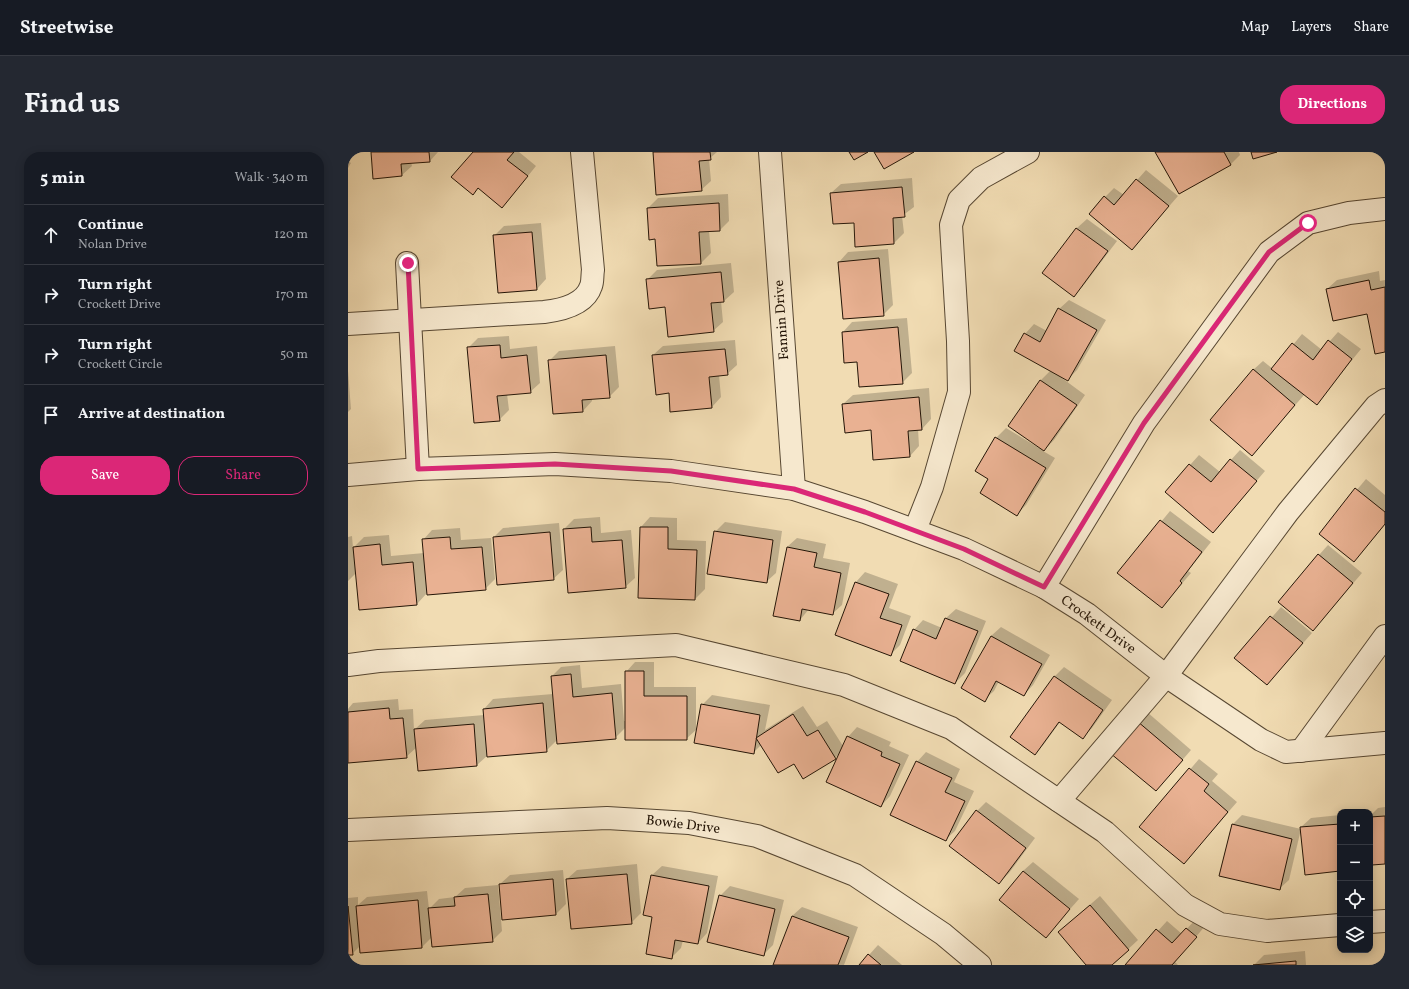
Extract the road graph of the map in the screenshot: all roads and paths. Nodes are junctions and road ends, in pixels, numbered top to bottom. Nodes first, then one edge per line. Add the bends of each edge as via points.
1 (582, 152) edge
2 (770, 152) edge
3 (1028, 152) edge
4 (1385, 209) edge
5 (408, 263) dead end
6 (411, 319) junction
7 (348, 324) edge
8 (1385, 400) edge
9 (418, 469) junction
10 (348, 475) edge
11 (794, 489) junction
12 (915, 530) junction
13 (1044, 587) junction
14 (1385, 636) edge
15 (348, 665) edge
16 (1166, 676) junction
17 (1385, 743) edge
18 (1300, 751) junction
19 (1059, 802) junction
20 (348, 830) edge
21 (1385, 921) edge
22 (1373, 922) edge
23 (1337, 925) edge
24 (980, 965) edge

1 - 6 street via 593,270 591,287 582,299 563,310
2 - 11 street, Fannin Drive
3 - 12 street via 980,178 959,200 951,225 958,341 958,392 932,487
4 - 13 street via 1308,223 1269,252 1144,423
5 - 6 street
6 - 7 street
6 - 9 street
8 - 16 street via 1376,406 1288,512
9 - 10 street, Crockett Drive
9 - 11 street, Crockett Drive via 555,464 671,471
11 - 12 street, Crockett Drive
12 - 13 street, Crockett Drive via 964,549
13 - 16 street, Crockett Drive via 1087,614
14 - 18 street
15 - 19 street via 386,660 676,645 844,685 944,725
16 - 18 street, Crockett Drive via 1261,740 1286,752
16 - 19 street
17 - 18 street, Crockett Drive
19 - 23 street via 1105,832 1185,905 1220,924 1267,931
20 - 24 street, Bowie Drive via 607,818 689,823 757,836 855,875 943,934
21 - 22 street

